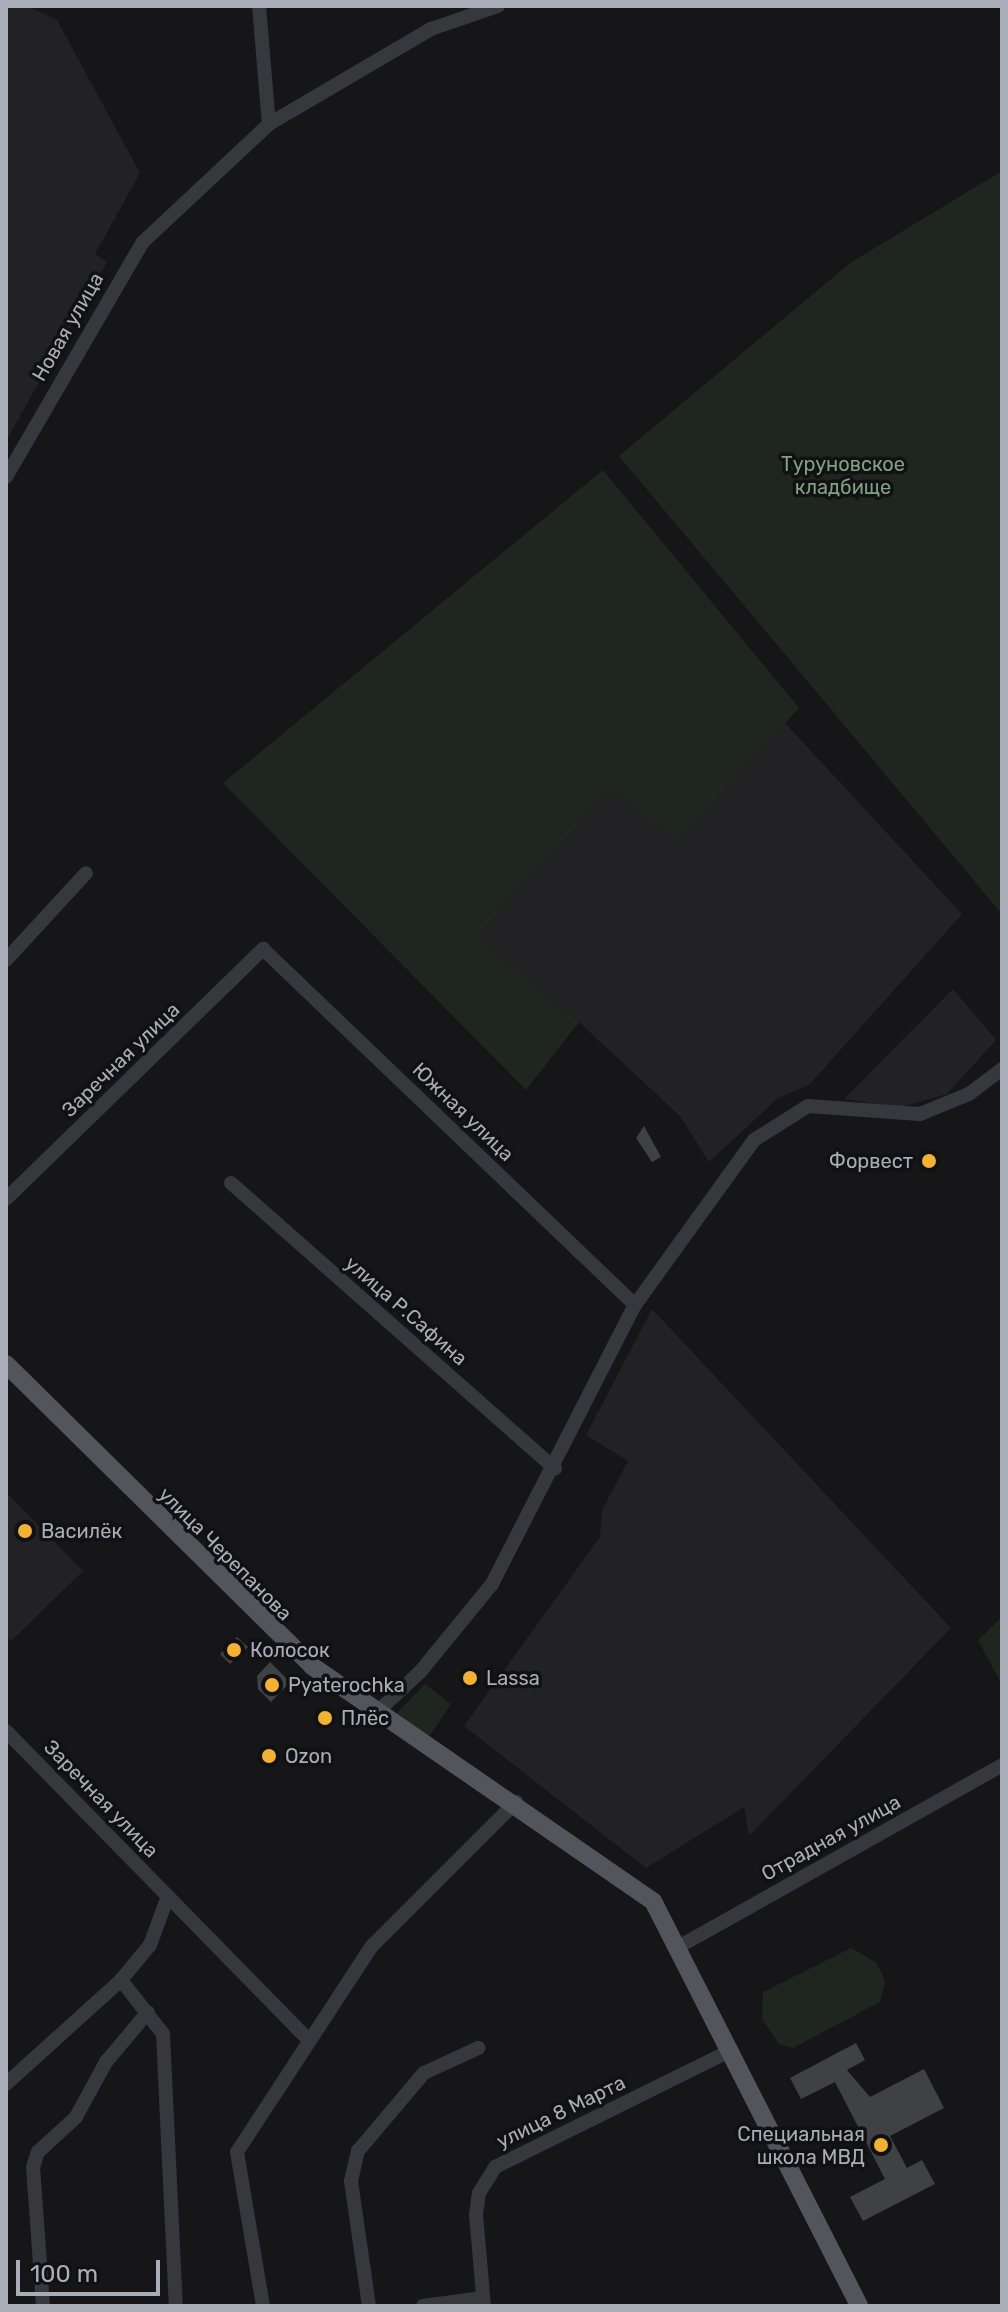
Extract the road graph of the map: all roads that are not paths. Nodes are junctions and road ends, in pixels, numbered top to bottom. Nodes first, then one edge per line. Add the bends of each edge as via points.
1 (259, 6) edge
2 (498, 6) edge
3 (456, 12) edge
4 (269, 124) junction
5 (6, 477) edge
6 (86, 873) dead end
7 (263, 949) joint
8 (6, 960) edge
9 (1002, 1069) edge
10 (231, 1183) dead end
11 (6, 1199) edge
12 (635, 1305) junction
13 (6, 1364) edge
14 (555, 1469) junction
15 (376, 1713) junction
16 (6, 1731) edge
17 (1002, 1765) edge
18 (516, 1802) junction
19 (168, 1896) junction
20 (680, 1946) junction
21 (121, 1980) junction
22 (148, 2012) junction
23 (307, 2038) junction
24 (478, 2048) dead end
25 (732, 2050) junction
26 (6, 2084) edge
27 (483, 2302) edge
28 (43, 2306) edge
29 (176, 2306) edge
30 (263, 2306) edge
31 (369, 2306) edge
32 (423, 2306) edge
33 (859, 2306) edge

1 - 4 street
2 - 3 street, Новая улица
3 - 4 street, Новая улица
4 - 5 street, Новая улица via 143,242
6 - 8 street
7 - 11 street, Заречная улица
7 - 12 street, Южная улица
9 - 12 street via 969,1094 920,1114 808,1106 778,1119 697,1211
10 - 14 street, улица Р.Сафина
12 - 14 street
13 - 15 main road, улица Черепанова via 280,1640
14 - 15 street via 470,1614
15 - 18 main road, улица Черепанова
16 - 19 street, Заречная улица
17 - 20 street, Отрадная улица
18 - 20 main road, улица Черепанова via 645,1893
18 - 23 street via 372,1946
19 - 21 street via 150,1945
19 - 23 street, Заречная улица
20 - 25 main road, улица Черепанова
21 - 22 street
21 - 26 street
22 - 28 street via 106,2062 76,2117 35,2160
22 - 29 street via 163,2034
23 - 30 street via 237,2152
24 - 31 street via 424,2073 358,2151 351,2181
25 - 27 street, улица 8 Марта via 495,2167 479,2193 476,2214
25 - 33 main road, улица Черепанова
27 - 32 street

